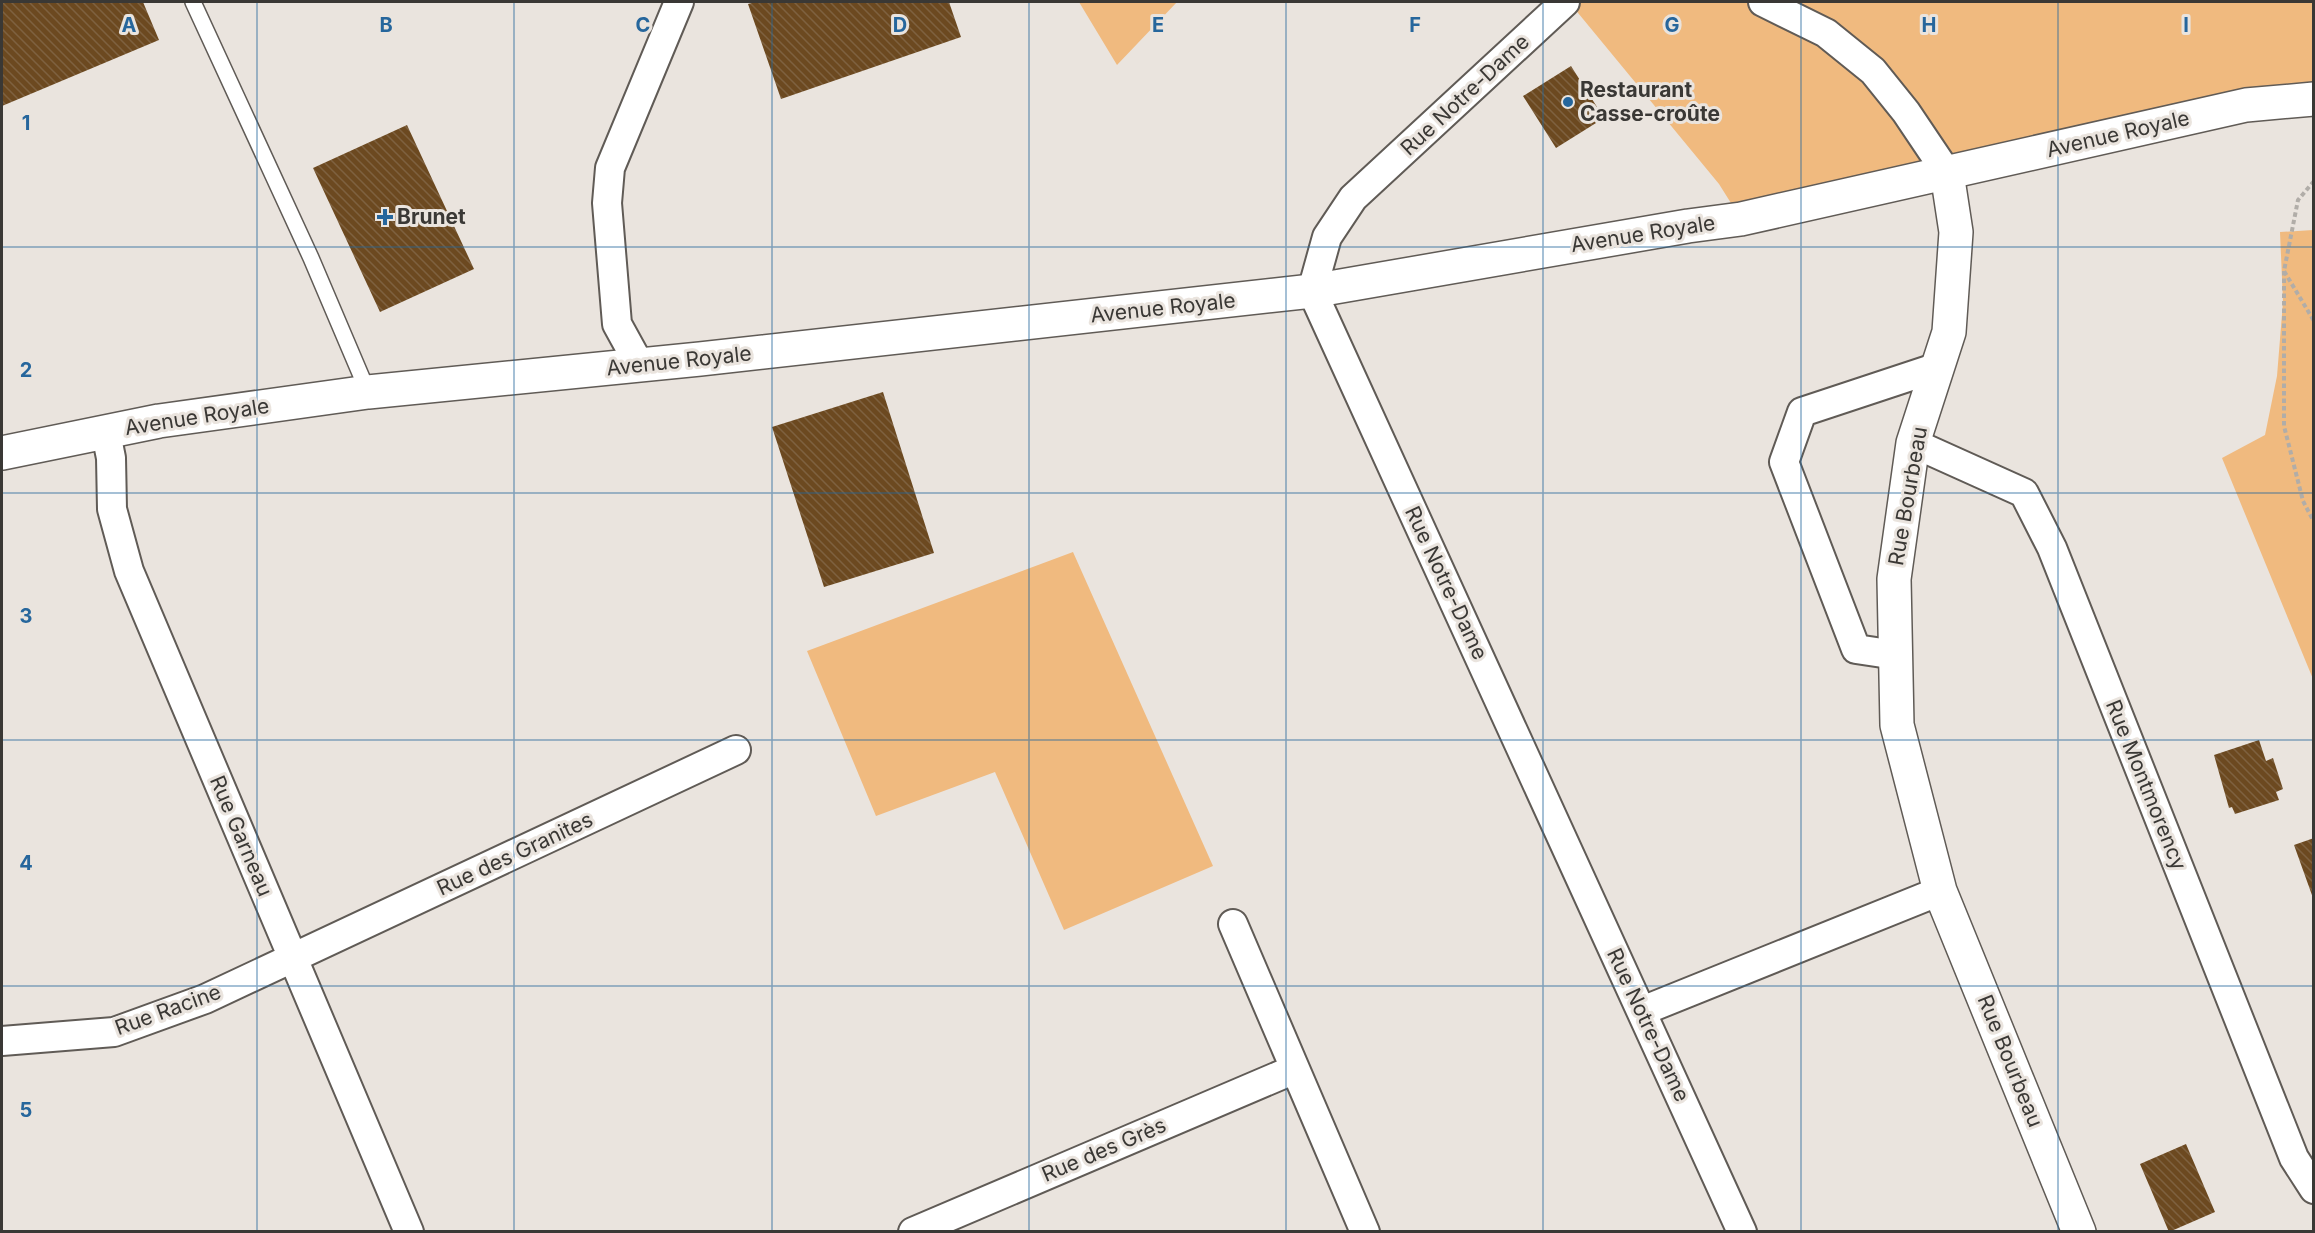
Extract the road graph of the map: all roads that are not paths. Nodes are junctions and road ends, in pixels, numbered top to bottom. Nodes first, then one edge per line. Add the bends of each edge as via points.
1 (193, 2) edge
2 (679, 2) edge
3 (1565, 2) edge
4 (1763, 2) edge
5 (2313, 99) edge
6 (1947, 173) junction
7 (1312, 291) junction
8 (639, 364) junction
9 (1938, 367) junction
10 (368, 392) junction
11 (106, 433) junction
12 (1913, 443) junction
13 (2, 453) edge
14 (1896, 655) junction
15 (736, 750) dead end
16 (1940, 891) junction
17 (1233, 924) dead end
18 (293, 958) junction
19 (1642, 1011) junction
20 (2, 1041) edge
21 (1295, 1069) junction
22 (2313, 1189) edge
23 (409, 1232) edge
24 (913, 1232) edge
25 (1365, 1232) edge
26 (1742, 1232) edge
27 (2079, 1232) edge

1 - 10 lane
2 - 8 street via 610,168 607,202 617,324
3 - 7 street, Rue Notre-Dame via 1353,198 1327,237
4 - 6 street, Rue Bourbeau via 1826,33 1873,71
5 - 6 main road, Avenue Royale via 2246,105
6 - 7 main road, Avenue Royale via 1741,219
6 - 9 main road, Rue Bourbeau via 1956,232 1949,332
7 - 8 main road, Avenue Royale
7 - 19 street, Rue Notre-Dame
8 - 10 main road, Avenue Royale
9 - 12 main road, Rue Bourbeau
9 - 14 street via 1802,412 1784,462 1856,649
10 - 11 main road, Avenue Royale via 159,421
11 - 13 main road, Avenue Royale
11 - 18 street, Rue Garneau via 111,458 112,509 129,571
12 - 14 main road, Rue Bourbeau via 1894,579
12 - 22 street, Rue Montmorency via 2024,493 2052,548 2294,1158
14 - 16 main road, Rue Bourbeau via 1897,725
15 - 18 street, Rue des Granites
16 - 19 street
16 - 27 main road, Rue Bourbeau
17 - 21 street
18 - 20 street, Rue Racine via 205,999 114,1032
18 - 23 street, Rue Garneau
19 - 26 street, Rue Notre-Dame
21 - 24 street, Rue des Grès
21 - 25 street

